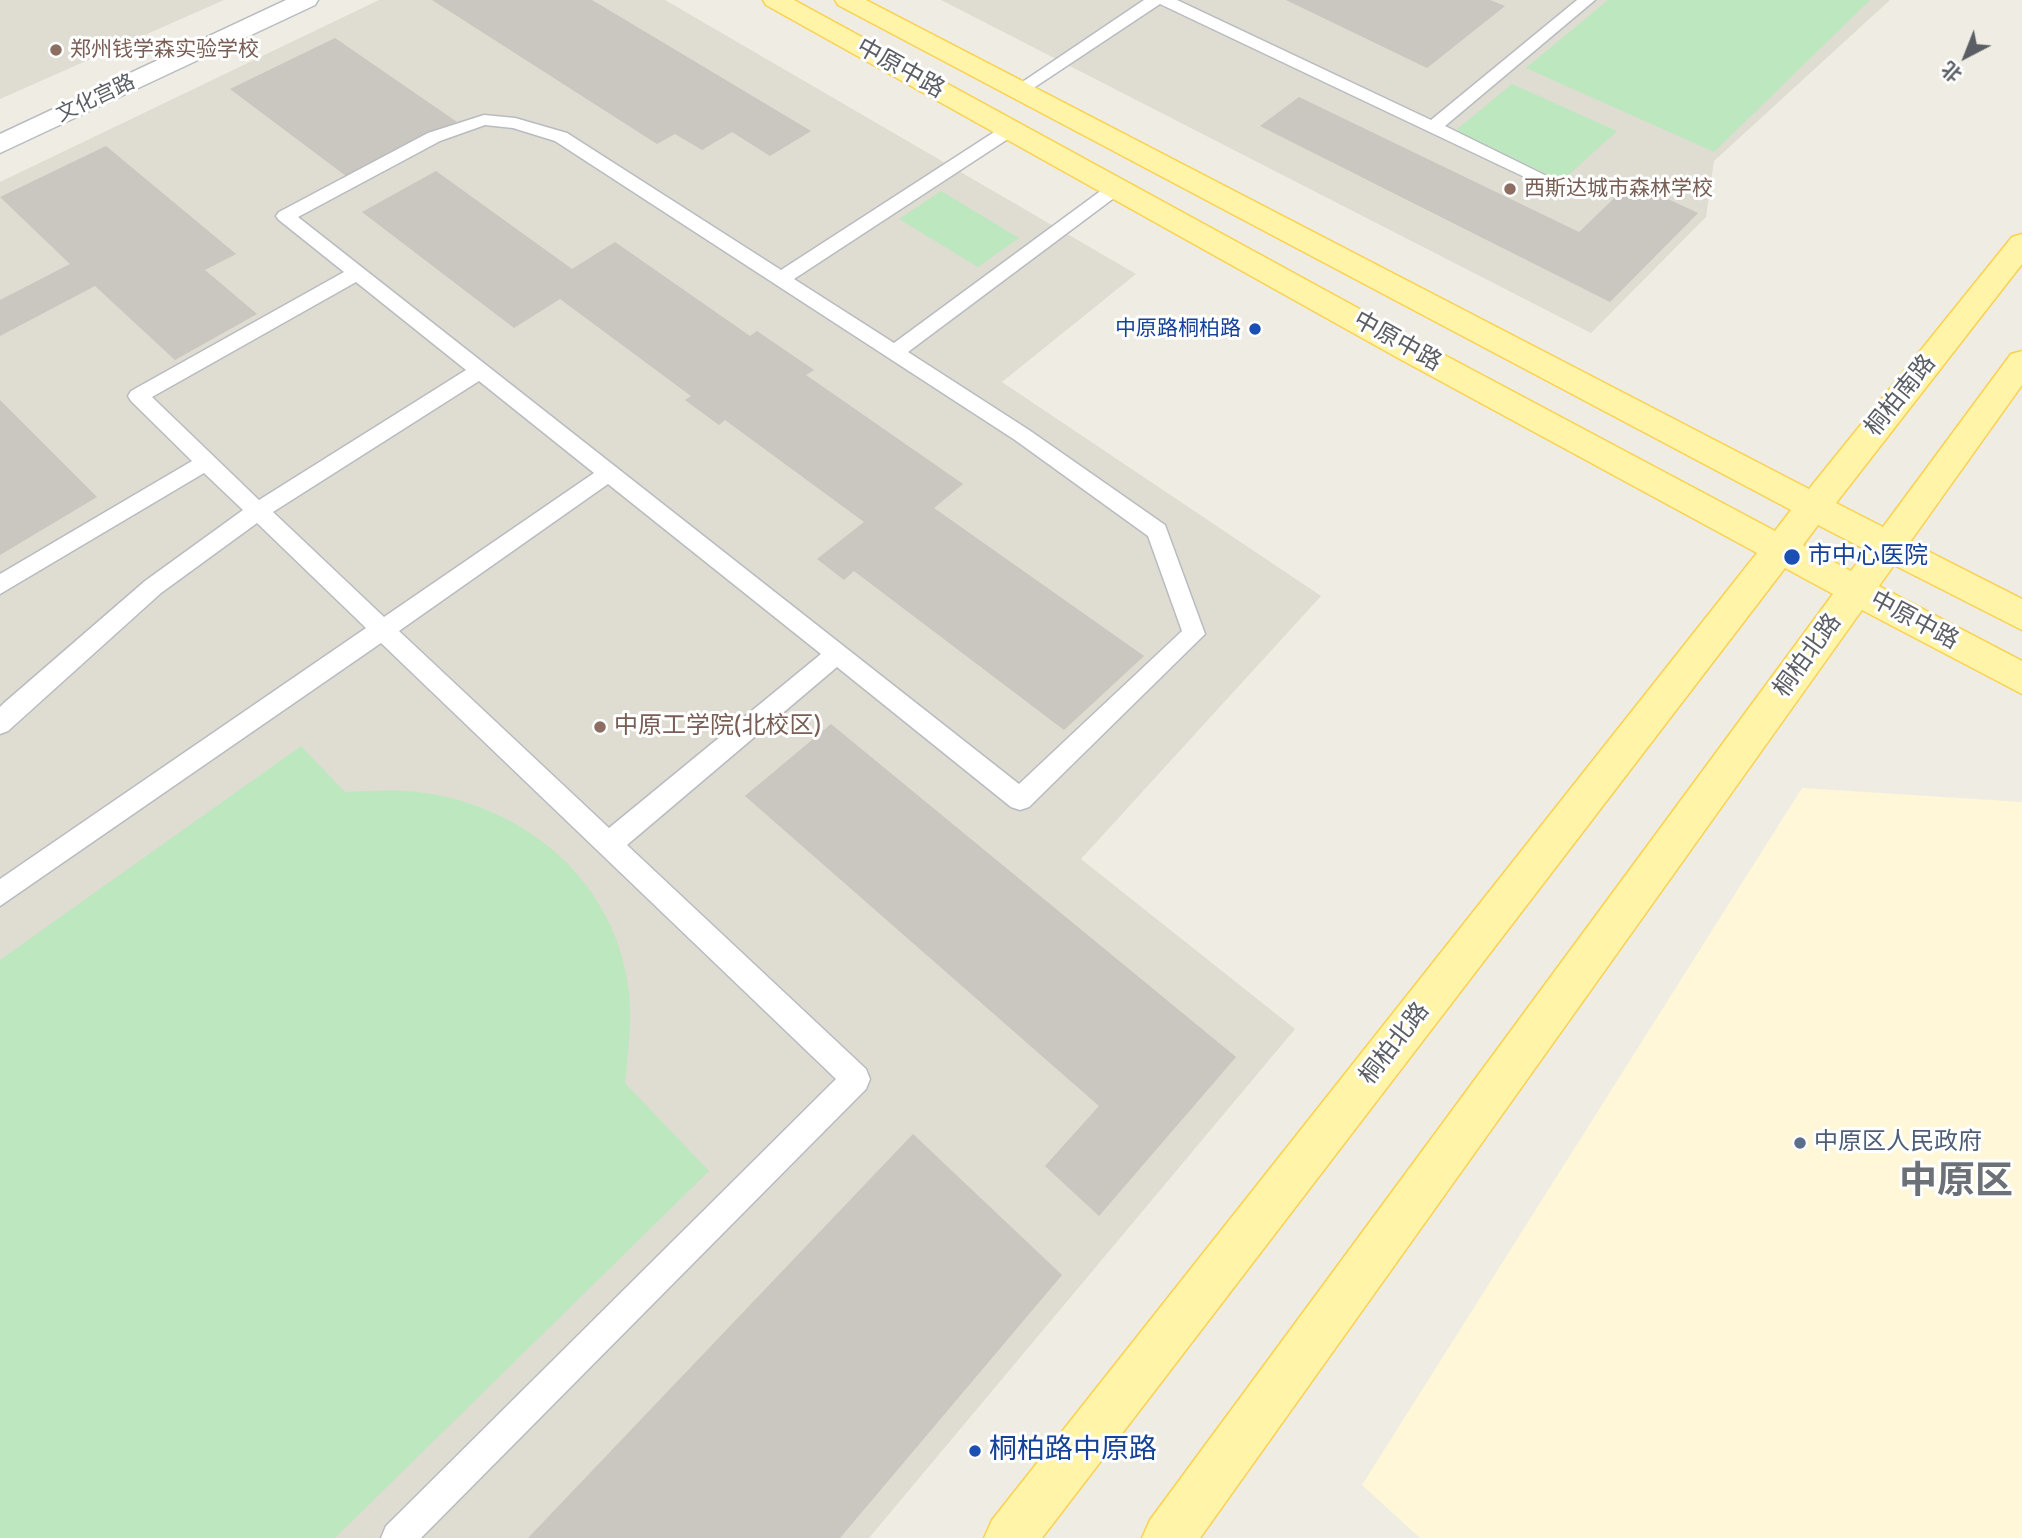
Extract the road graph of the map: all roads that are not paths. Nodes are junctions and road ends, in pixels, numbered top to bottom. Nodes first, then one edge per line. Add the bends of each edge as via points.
1 (306, 0) edge
2 (775, 0) edge
3 (847, 0) edge
4 (1155, 0) edge
5 (1164, 0) edge
6 (1580, 1) edge
7 (1017, 91) junction
8 (1433, 127) junction
9 (1010, 130) junction
10 (0, 145) edge
11 (1558, 186) dead end
12 (1116, 188) junction
13 (2022, 244) edge
14 (357, 273) junction
15 (779, 280) junction
16 (893, 353) junction
17 (2022, 362) edge
18 (480, 371) junction
19 (206, 462) junction
20 (609, 473) junction
21 (1813, 507) junction
22 (258, 511) junction
23 (1888, 546) junction
24 (1780, 549) junction
25 (0, 585) edge
26 (1856, 590) junction
27 (2022, 616) edge
28 (383, 630) junction
29 (837, 654) junction
30 (2022, 679) edge
31 (4, 711) edge
32 (608, 844) junction
33 (0, 894) edge
34 (398, 1538) edge
35 (1010, 1538) edge
36 (1168, 1538) edge

1 - 10 street, 文化宫路
2 - 9 main road, 中原中路
3 - 7 main road, 中原中路
4 - 7 lane
5 - 8 lane
6 - 8 lane
7 - 21 main road, 中原中路
8 - 11 lane
9 - 12 main road, 中原中路
9 - 15 lane
12 - 16 lane
12 - 24 main road, 中原中路
13 - 21 main road, 桐柏南路
14 - 15 lane via 285,216 434,137 484,120 515,123 561,137
14 - 18 lane
14 - 19 lane via 138,396
15 - 16 lane
16 - 29 lane via 1022,435 1157,531 1194,634 1020,799
17 - 23 main road
18 - 20 lane
18 - 22 lane
19 - 22 lane
19 - 25 lane
20 - 28 lane
20 - 29 lane
21 - 23 main road, 中原中路
21 - 24 main road, 桐柏南路
22 - 28 lane
22 - 31 lane via 153,587
23 - 26 main road
23 - 27 main road, 中原中路
24 - 26 main road, 中原中路
24 - 35 main road, 桐柏北路
26 - 30 main road, 中原中路
26 - 36 main road, 桐柏北路
28 - 32 lane
28 - 33 lane
29 - 32 lane
32 - 34 lane via 856,1079

